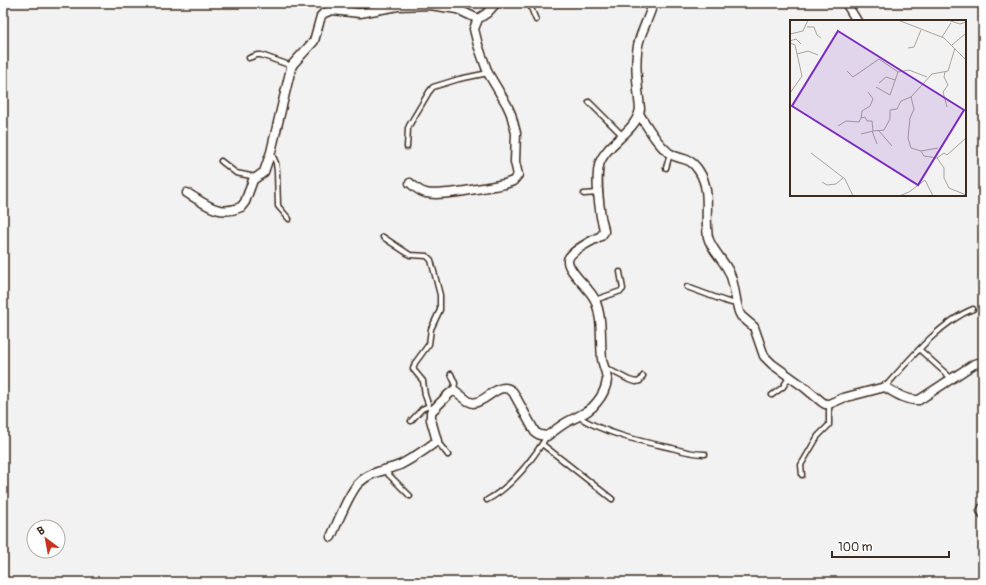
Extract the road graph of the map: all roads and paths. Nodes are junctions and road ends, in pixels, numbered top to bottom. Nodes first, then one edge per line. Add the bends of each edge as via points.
1 (496, 3) edge
2 (529, 3) edge
3 (653, 3) edge
4 (846, 3) edge
5 (478, 19) junction
6 (536, 20) dead end
7 (855, 20) edge
8 (249, 58) dead end
9 (292, 66) junction
10 (488, 73) junction
11 (589, 102) dead end
12 (639, 114) junction
13 (622, 135) junction
14 (407, 147) dead end
15 (271, 152) junction
16 (670, 154) junction
17 (221, 161) dead end
18 (666, 168) dead end
19 (256, 177) junction
20 (410, 183) dead end
21 (187, 192) dead end
22 (599, 193) junction
23 (584, 194) dead end
24 (289, 219) dead end
25 (383, 237) dead end
26 (620, 272) dead end
27 (687, 287) dead end
28 (595, 300) junction
29 (736, 304) junction
30 (974, 309) dead end
31 (920, 350) junction
32 (983, 362) edge
33 (604, 368) junction
34 (451, 374) dead end
35 (643, 376) dead end
36 (789, 376) junction
37 (952, 378) junction
38 (885, 387) junction
39 (454, 390) junction
40 (772, 395) dead end
41 (829, 404) junction
42 (430, 409) junction
43 (579, 416) junction
44 (412, 421) dead end
45 (547, 436) junction
46 (436, 441) junction
47 (542, 444) junction
48 (705, 454) dead end
49 (448, 455) dead end
50 (385, 471) junction
51 (802, 475) dead end
52 (410, 496) dead end
53 (612, 499) dead end
54 (487, 500) dead end
55 (982, 506) dead end
56 (983, 517) edge
57 (331, 537) dead end

1 - 5 street
2 - 6 lane
3 - 12 street via 637,52
4 - 7 street
5 - 9 street via 457,9 430,5 398,6 360,13 332,10 321,16 314,41
5 - 10 street via 474,34
8 - 9 lane via 261,55
9 - 15 street
10 - 14 lane via 432,88 408,128
10 - 20 street via 511,114 516,133 516,178 505,184 429,194
11 - 13 lane
12 - 13 street
12 - 16 street via 658,142
13 - 22 street via 600,163
15 - 19 street via 264,172
15 - 24 lane via 276,163 278,206
16 - 18 lane
16 - 29 street via 691,162 701,174 707,201 709,238 730,273
17 - 19 lane via 236,173
19 - 21 street via 252,180 241,207 236,209 217,210
22 - 23 lane
22 - 28 street via 604,232 569,256 568,261 571,271
25 - 42 lane via 410,255 427,256 431,260 440,295 440,310 431,329 429,344 413,369 422,381
26 - 28 lane via 623,289
27 - 29 lane via 724,302
28 - 33 street via 600,316
29 - 36 street via 741,316 754,327 764,356
30 - 31 lane via 949,322
31 - 37 lane
31 - 38 lane
32 - 37 street via 974,364
33 - 35 lane via 634,382 640,381
33 - 43 street via 607,380 602,395 594,406
34 - 39 lane via 455,383
36 - 40 lane via 786,384
36 - 41 street via 822,402
37 - 38 street via 919,400 906,398
38 - 41 street
39 - 42 street
39 - 45 street via 473,403 504,387 507,388 512,392 535,432
41 - 51 lane via 829,425 818,436 801,465
42 - 44 lane via 419,412
42 - 46 street
43 - 45 street
43 - 48 lane via 620,436
45 - 47 lane
46 - 49 lane
46 - 50 street via 413,458
47 - 53 lane
47 - 54 lane via 518,475 498,494
50 - 52 lane
50 - 57 street via 368,476 359,482
55 - 56 lane via 979,511

